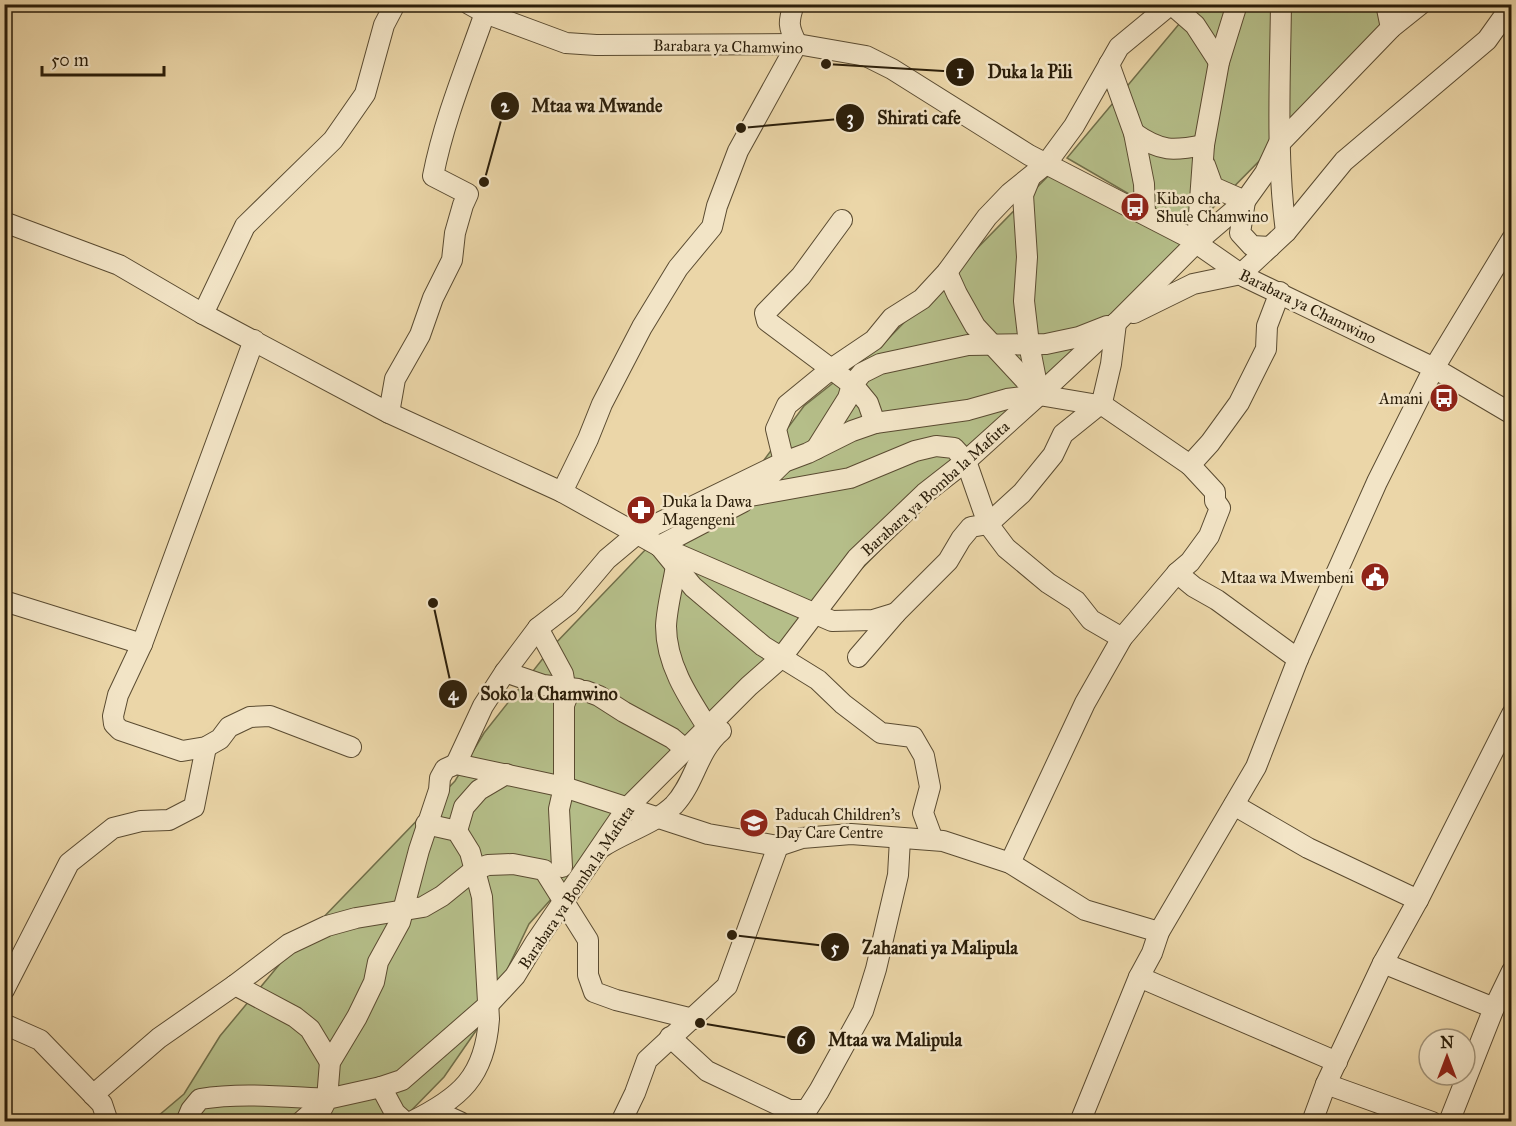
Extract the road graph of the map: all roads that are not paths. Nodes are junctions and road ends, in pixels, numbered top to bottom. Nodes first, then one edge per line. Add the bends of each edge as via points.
1 (395, 4) edge
2 (794, 4) edge
3 (1171, 4) edge
4 (1237, 4) edge
5 (1281, 4) edge
6 (1386, 4) edge
7 (1421, 4) edge
8 (1512, 5) edge
9 (477, 9) edge
10 (1391, 28) junction
11 (797, 44) junction
12 (1219, 62) junction
13 (1110, 64) junction
14 (1134, 133) junction
15 (1278, 145) junction
16 (1203, 152) junction
17 (1046, 164) junction
18 (1030, 178) junction
19 (1245, 201) junction
20 (1145, 214) junction
21 (843, 220) dead end
22 (4, 222) edge
23 (1286, 232) junction
24 (1512, 239) edge
25 (1197, 242) junction
26 (1270, 248) junction
27 (947, 272) junction
28 (1240, 274) junction
29 (1280, 292) junction
30 (202, 314) junction
31 (1116, 323) junction
32 (254, 340) junction
33 (990, 343) junction
34 (1029, 344) junction
35 (1434, 368) junction
36 (831, 369) junction
37 (1065, 371) junction
38 (852, 385) junction
39 (1039, 395) junction
40 (1063, 399) junction
41 (1099, 405) junction
42 (389, 413) junction
43 (1512, 414) edge
44 (875, 423) junction
45 (1063, 434) junction
46 (816, 449) junction
47 (966, 461) junction
48 (784, 462) junction
49 (1190, 465) junction
50 (562, 492) junction
51 (750, 496) junction
52 (988, 524) junction
53 (638, 534) junction
54 (659, 546) junction
55 (676, 566) junction
56 (1178, 573) junction
57 (4, 601) edge
58 (815, 613) junction
59 (896, 613) junction
60 (538, 628) junction
61 (1122, 638) junction
62 (142, 644) junction
63 (858, 657) dead end
64 (781, 658) junction
65 (1298, 659) junction
66 (505, 672) junction
67 (749, 686) junction
68 (565, 696) junction
69 (1512, 714) edge
70 (708, 728) junction
71 (206, 747) junction
72 (351, 747) dead end
73 (686, 750) junction
74 (456, 764) junction
75 (506, 774) junction
76 (564, 787) junction
77 (1234, 806) junction
78 (627, 808) junction
79 (655, 817) junction
80 (426, 824) junction
81 (457, 831) junction
82 (900, 839) junction
83 (933, 840) junction
84 (778, 846) junction
85 (597, 850) junction
86 (1010, 863) junction
87 (553, 869) junction
88 (474, 870) junction
89 (1418, 900) junction
90 (564, 901) junction
91 (403, 912) junction
92 (1159, 932) junction
93 (1383, 963) junction
94 (1512, 970) edge
95 (1139, 977) junction
96 (236, 985) junction
97 (4, 990) edge
98 (488, 1005) junction
99 (1494, 1008) junction
100 (693, 1019) junction
101 (4, 1024) edge
102 (670, 1037) junction
103 (330, 1062) junction
104 (1336, 1062) junction
105 (1326, 1084) junction
106 (381, 1087) junction
107 (93, 1095) junction
108 (327, 1099) junction
109 (434, 1110) junction
110 (802, 1116) edge
111 (108, 1122) edge
112 (186, 1122) edge
113 (301, 1122) edge
114 (315, 1122) edge
115 (405, 1122) edge
116 (411, 1122) edge
117 (460, 1122) edge
118 (621, 1122) edge
119 (1080, 1122) edge
120 (1312, 1122) edge
121 (1432, 1122) edge
122 (1449, 1122) edge

1 - 30 street via 384,25 365,94 333,140 245,226
2 - 11 street via 789,30
3 - 12 street via 1195,25
3 - 13 street via 1119,47
4 - 12 street
5 - 15 street
6 - 10 street
7 - 10 street, Barabara ya Bomba la Mafuta
8 - 23 street via 1487,40 1344,161
9 - 11 street, Barabara ya Chamwino via 566,43
9 - 42 street via 433,176 468,194 452,260 420,335 394,379
10 - 15 street, Barabara ya Bomba la Mafuta
11 - 17 street, Barabara ya Chamwino via 866,56
11 - 50 street via 738,151 712,227 678,268 642,327
12 - 16 street
13 - 14 street
13 - 17 street via 1074,126
14 - 16 street via 1151,145
14 - 20 street via 1144,184
15 - 19 street, Barabara ya Bomba la Mafuta via 1265,173
15 - 23 street
16 - 19 street via 1213,186
16 - 25 street
17 - 18 street
17 - 20 street, Barabara ya Chamwino
18 - 27 street via 987,217
18 - 34 street via 1023,195 1027,257 1024,301
19 - 25 street, Barabara ya Bomba la Mafuta
19 - 26 street via 1240,233 1252,246
20 - 25 street, Barabara ya Chamwino
21 - 36 street via 801,276 765,312 767,321
22 - 30 street via 119,265
23 - 26 street
24 - 35 street
25 - 28 street, Barabara ya Chamwino
25 - 31 street, Barabara ya Bomba la Mafuta
26 - 28 street
27 - 33 street via 975,326
27 - 36 street via 922,299 892,318 874,340
28 - 29 street, Barabara ya Chamwino
28 - 31 street via 1193,284
29 - 35 street, Barabara ya Chamwino
29 - 49 street via 1267,326 1266,349 1239,403
30 - 32 street
31 - 34 street via 1046,344
31 - 37 street, Barabara ya Bomba la Mafuta
31 - 41 street via 1111,364
32 - 42 street
32 - 62 street
33 - 34 street
33 - 38 street via 880,364
33 - 39 street
34 - 39 street
35 - 43 street, Barabara ya Chamwino
35 - 65 street via 1377,482
36 - 38 street
36 - 48 street via 788,405 776,429
37 - 39 street, Barabara ya Bomba la Mafuta
37 - 40 street
38 - 44 street via 868,403
38 - 46 street
39 - 40 street
39 - 44 street
39 - 47 street, Barabara ya Bomba la Mafuta
40 - 41 street
40 - 45 street
41 - 45 street
41 - 49 street
42 - 50 street
44 - 46 street
45 - 52 street via 1053,455 1022,493
46 - 48 street
47 - 51 street via 954,448 936,446 850,478
47 - 52 street
47 - 58 street, Barabara ya Bomba la Mafuta via 925,493 856,558
48 - 51 street
48 - 53 street
49 - 56 street via 1215,492 1220,508 1209,536
50 - 53 street
51 - 54 street
52 - 59 street via 971,527 948,561
52 - 61 street via 1006,548 1076,601 1091,620
53 - 54 street
53 - 60 street via 607,559 569,604
54 - 55 street
54 - 58 street
55 - 64 street via 706,599
55 - 70 street via 666,625 668,649 683,687
56 - 61 street
56 - 65 street
57 - 62 street
58 - 59 street via 832,621 847,622
58 - 64 street, Barabara ya Bomba la Mafuta
59 - 63 street
60 - 66 street
60 - 68 street via 563,674
61 - 86 street via 1085,703
62 - 71 street via 118,695 114,724 120,730 182,751
64 - 67 street, Barabara ya Bomba la Mafuta
64 - 83 street via 818,680 881,733 913,737 924,756 930,787 923,813
65 - 77 street via 1256,767
66 - 68 street
66 - 74 street via 483,706
67 - 70 street, Barabara ya Bomba la Mafuta
67 - 79 street via 736,716 707,747 674,805
68 - 73 street via 573,691 599,696
68 - 76 street
69 - 89 street
70 - 73 street, Barabara ya Bomba la Mafuta
71 - 72 street via 250,717 270,716
71 - 97 street via 194,807 169,820 113,828 69,863
73 - 78 street, Barabara ya Bomba la Mafuta
74 - 75 street
74 - 80 street via 445,769 440,778
75 - 76 street
75 - 81 street via 479,790 464,807
76 - 78 street
76 - 87 street
77 - 89 street via 1308,848
77 - 92 street
78 - 79 street
78 - 85 street, Barabara ya Bomba la Mafuta
79 - 84 street via 708,834
79 - 85 street
80 - 81 street
80 - 91 street
81 - 88 street via 470,852
82 - 83 street
82 - 84 street via 851,834 802,838
82 - 110 street via 898,875 863,1011
83 - 86 street
84 - 100 street via 727,987
85 - 87 street
85 - 90 street, Barabara ya Bomba la Mafuta
86 - 92 street via 1086,910
87 - 88 street via 513,864
87 - 90 street
88 - 91 street via 423,908
88 - 98 street via 482,897
89 - 93 street
90 - 98 street, Barabara ya Bomba la Mafuta via 515,976
90 - 100 street via 588,940 588,975 594,992
91 - 96 street via 327,926 289,944
91 - 103 street via 357,1017
92 - 95 street
93 - 99 street
93 - 104 street
94 - 99 street
95 - 104 street
95 - 119 street
96 - 103 street via 310,1029
96 - 107 street via 159,1038
98 - 106 street, Barabara ya Bomba la Mafuta via 402,1080
98 - 109 street via 488,1034 473,1078 458,1095
99 - 122 street
100 - 102 street
101 - 107 street via 40,1040
102 - 110 street via 707,1071
102 - 118 street via 647,1060
103 - 108 street
104 - 105 street
105 - 120 street
105 - 121 street
106 - 108 street, Barabara ya Bomba la Mafuta
106 - 115 street via 395,1113
107 - 111 street via 102,1104
108 - 112 street via 221,1095 200,1099
108 - 113 street
108 - 114 street
109 - 116 street
109 - 117 street

